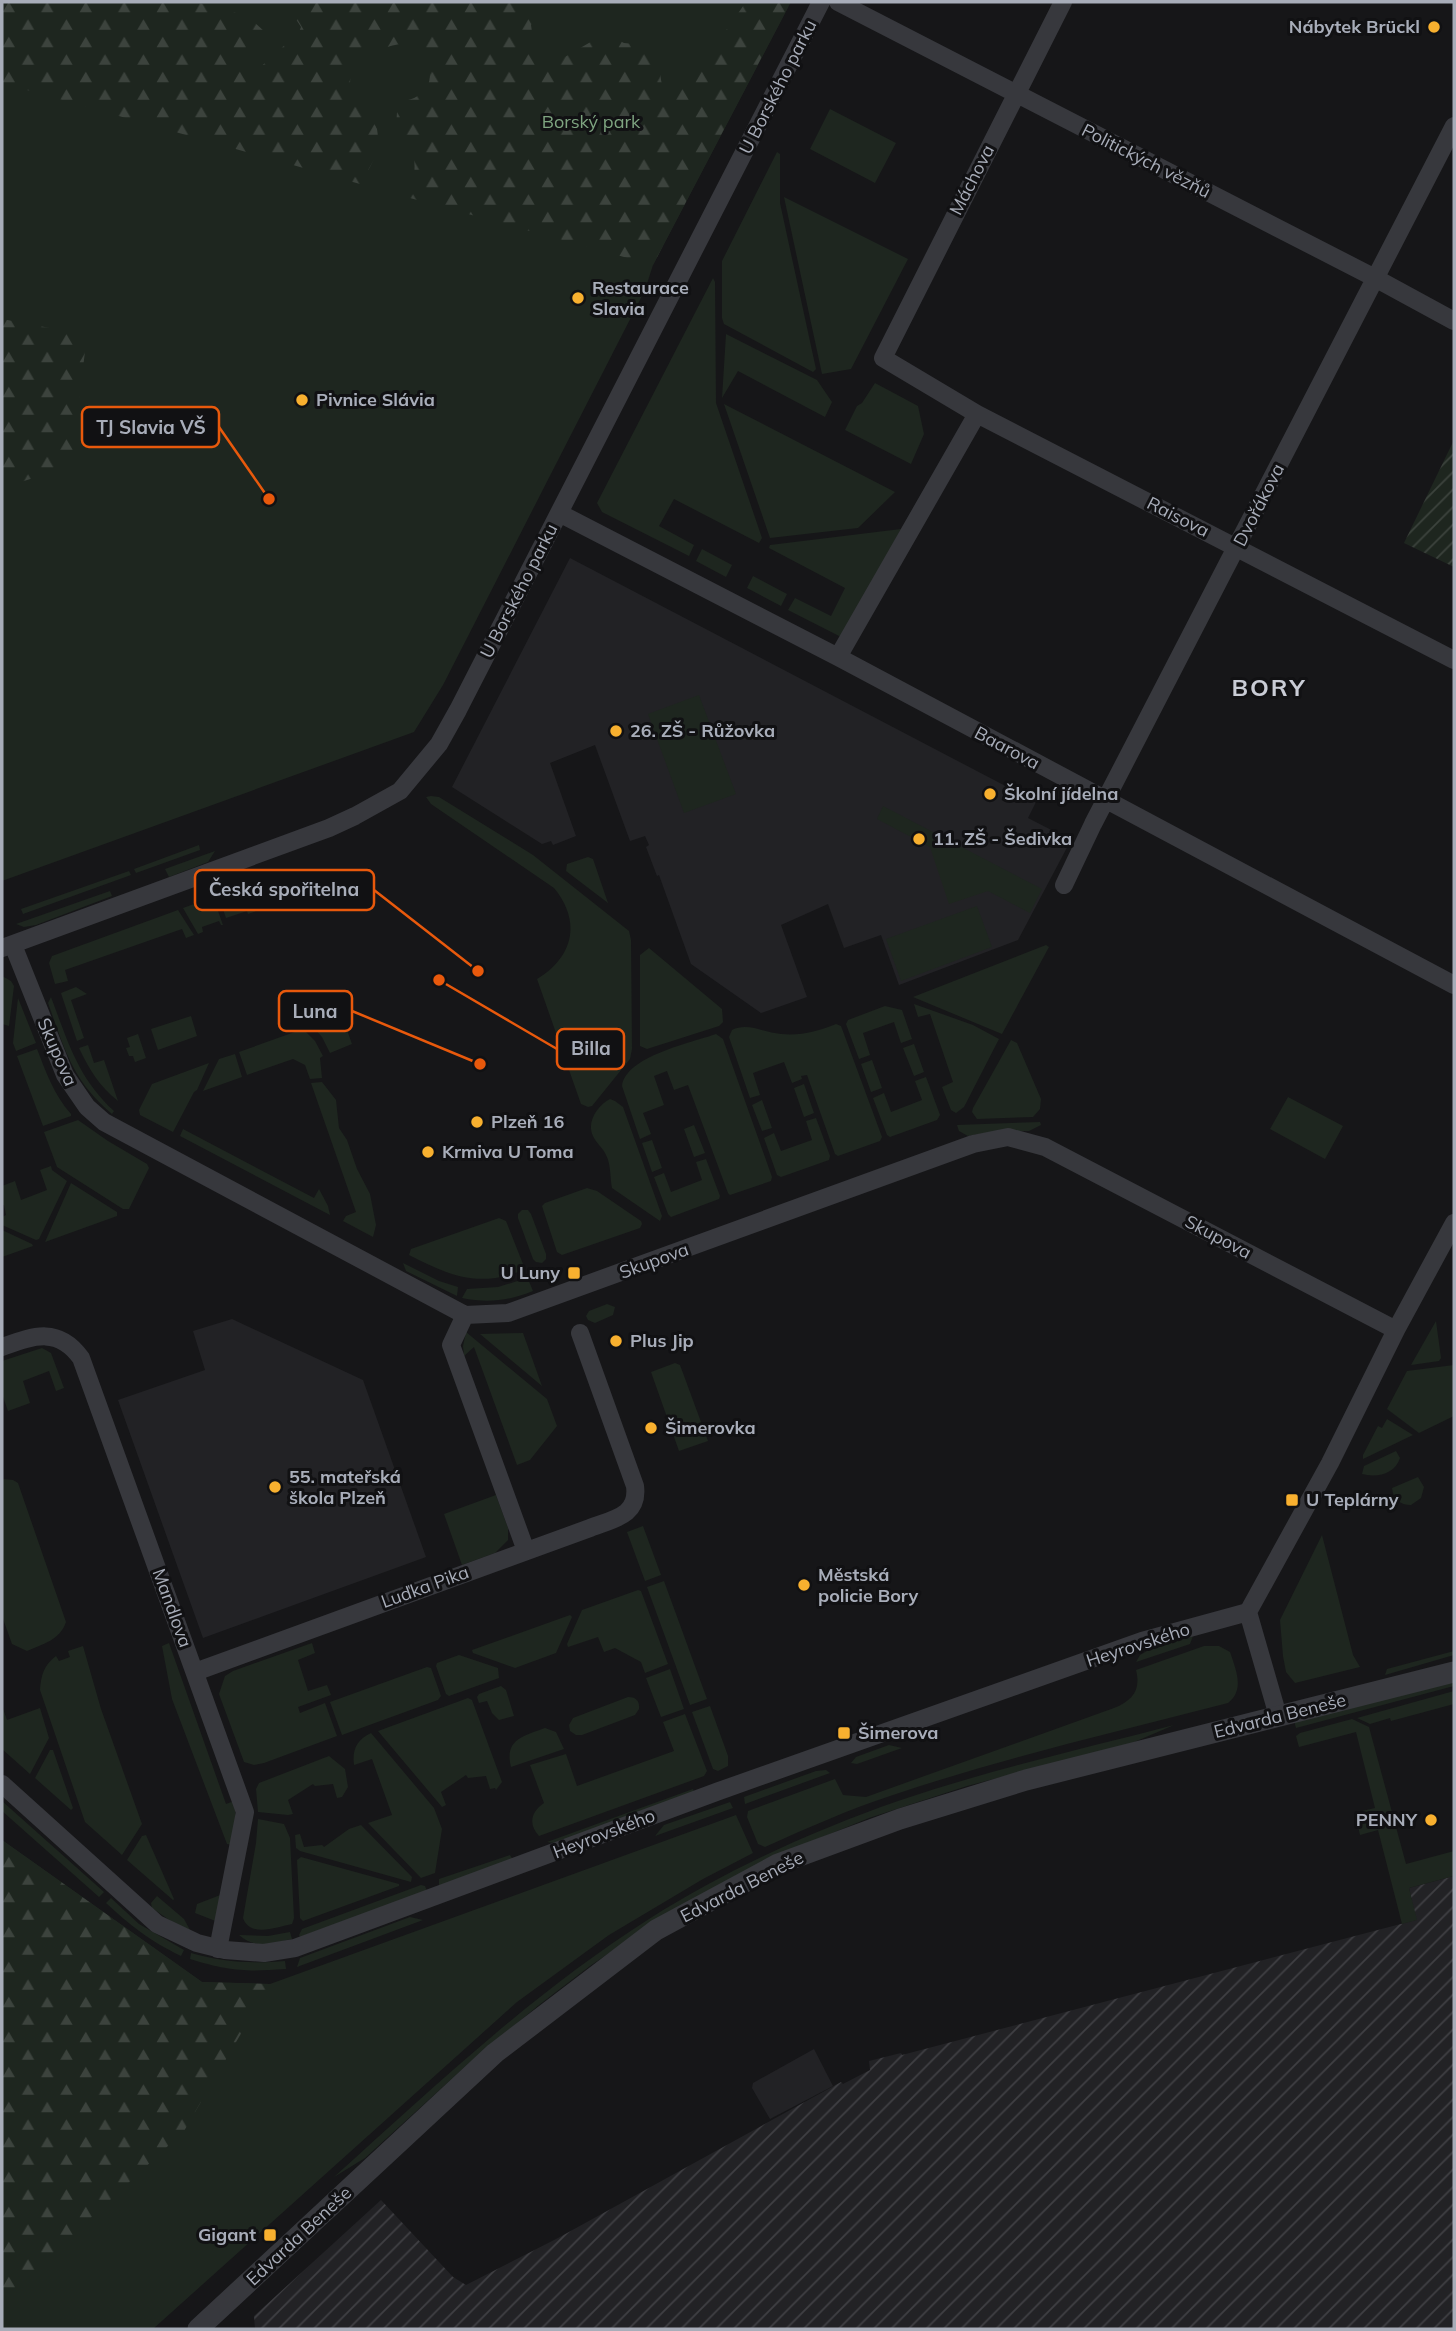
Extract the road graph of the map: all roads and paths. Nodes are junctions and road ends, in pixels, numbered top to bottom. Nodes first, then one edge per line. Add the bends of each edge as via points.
1 (821, 2) edge
2 (838, 2) edge
3 (1063, 2) edge
4 (1016, 94) junction
5 (1454, 125) edge
6 (1375, 278) junction
7 (1454, 321) edge
8 (883, 358) joint
9 (977, 414) junction
10 (559, 513) junction
11 (1238, 548) junction
12 (838, 657) junction
13 (1454, 660) edge
14 (1105, 801) junction
15 (1064, 885) dead end
16 (7, 946) edge
17 (1454, 985) edge
18 (1454, 1223) edge
19 (465, 1315) junction
20 (1396, 1330) junction
21 (580, 1333) dead end
22 (2, 1347) edge
23 (526, 1551) junction
24 (1248, 1612) junction
25 (195, 1672) junction
26 (1454, 1672) edge
27 (1278, 1716) junction
28 (2, 1784) edge
29 (218, 1949) junction
30 (198, 2329) edge

1 - 10 street, U Borského parku
2 - 4 street, Politických vězňů
3 - 4 street, Máchova
4 - 6 street, Politických vězňů
4 - 8 street, Máchova
5 - 6 street, Dvořákova
6 - 7 street, Politických vězňů
6 - 11 street, Dvořákova
8 - 9 street, Raisova
9 - 11 street, Raisova
9 - 12 street
10 - 12 street, Baarova
10 - 16 street, U Borského parku via 452,721 400,791 329,828
11 - 13 street, Raisova
11 - 14 street, Dvořákova
12 - 14 street, Baarova
14 - 15 street, Dvořákova
14 - 17 street, Baarova
16 - 19 street, Skupova via 65,1075 87,1107 104,1122
18 - 20 street
19 - 20 street, Skupova via 519,1310 973,1144 1008,1138 1045,1147
19 - 23 street via 451,1345
20 - 24 street
21 - 23 street, Luďka Pika via 635,1486 634,1503 623,1515
22 - 25 street, Mandlova via 50,1336 67,1343 81,1358
23 - 25 street, Luďka Pika
24 - 27 street
24 - 29 street, Heyrovského via 1142,1641 295,1948 256,1953
25 - 29 street, Mandlova via 245,1812
26 - 27 street, Edvarda Beneše
27 - 30 street, Edvarda Beneše via 1027,1780 900,1819 778,1864 656,1930 495,2053
28 - 29 street, Heyrovského via 151,1920 183,1938

